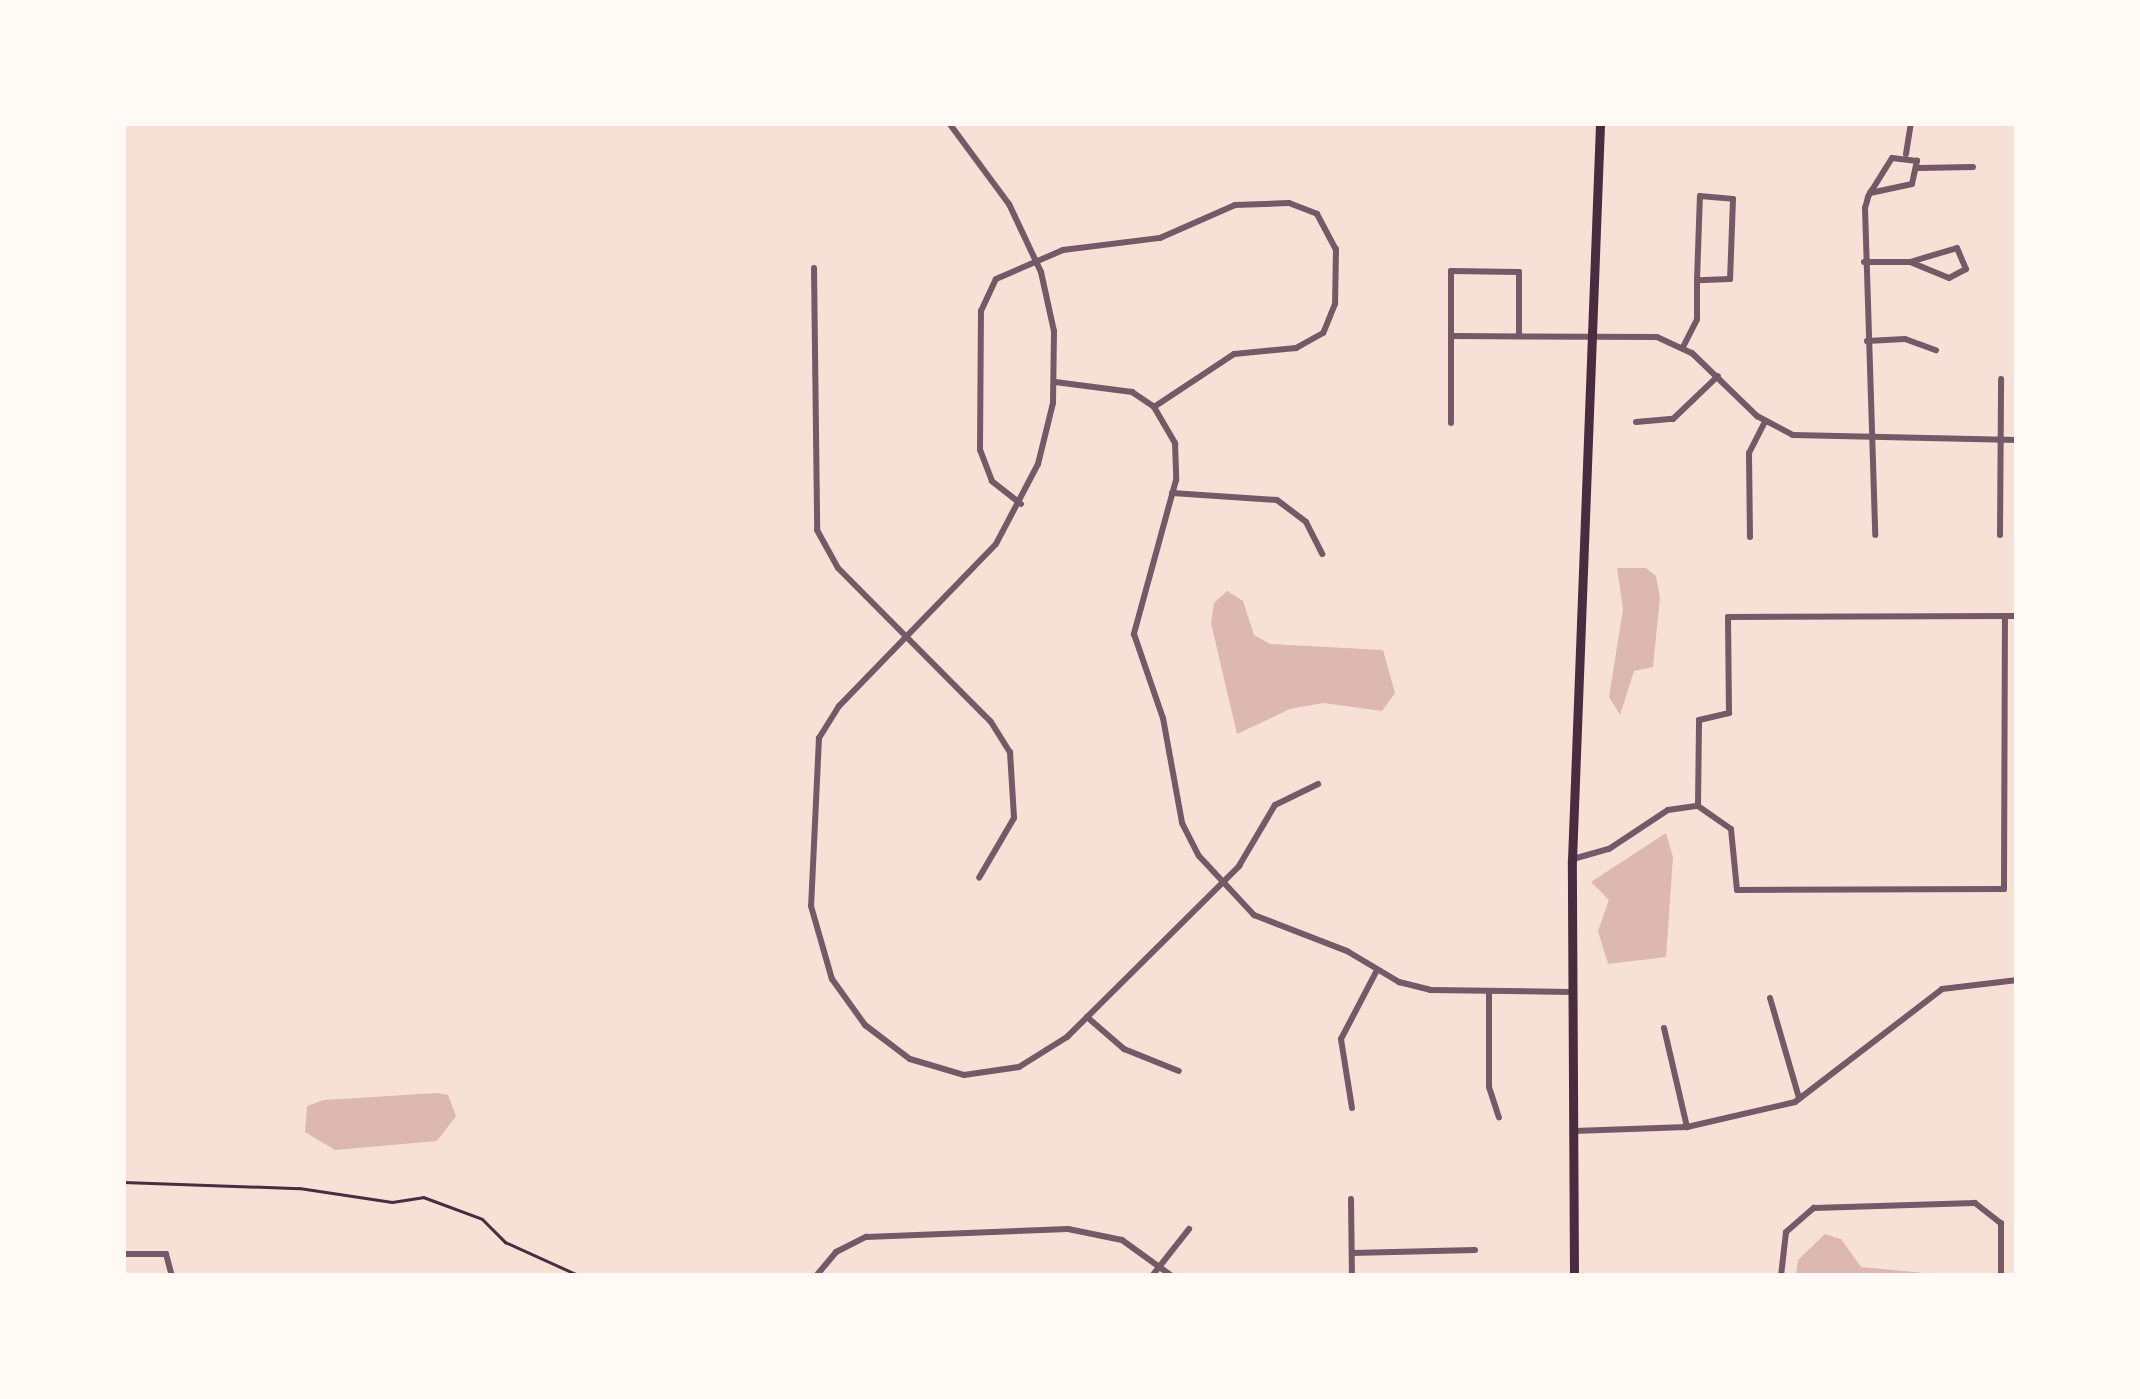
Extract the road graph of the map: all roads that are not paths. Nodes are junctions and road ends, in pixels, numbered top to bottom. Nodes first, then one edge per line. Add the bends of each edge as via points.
1 (949, 123) edge
2 (1600, 123) edge
3 (1911, 123) edge
4 (1906, 154) junction
5 (1972, 166) dead end
6 (1919, 168) junction
7 (1870, 194) junction
8 (1036, 260) junction
9 (1864, 262) junction
10 (1910, 262) junction
11 (814, 268) dead end
12 (1697, 280) junction
13 (1450, 336) junction
14 (1519, 336) junction
15 (1592, 337) junction
16 (1867, 341) junction
17 (1683, 347) junction
18 (1936, 350) dead end
19 (1718, 376) junction
20 (2001, 379) dead end
21 (1055, 382) junction
22 (1154, 407) junction
23 (1636, 422) dead end
24 (1765, 422) junction
25 (1451, 423) dead end
26 (1875, 439) junction
27 (2001, 440) junction
28 (2017, 440) edge
29 (1172, 493) junction
30 (1021, 504) junction
31 (2000, 535) dead end
32 (1875, 536) dead end
33 (1750, 538) dead end
34 (1322, 554) dead end
35 (2005, 616) junction
36 (2017, 616) edge
37 (907, 637) junction
38 (1318, 784) dead end
39 (1698, 806) junction
40 (1572, 860) junction
41 (979, 878) dead end
42 (1224, 880) junction
43 (1377, 970) junction
44 (2017, 980) edge
45 (1490, 991) junction
46 (1571, 992) junction
47 (1770, 998) dead end
48 (1087, 1017) junction
49 (1664, 1028) dead end
50 (1179, 1071) dead end
51 (1800, 1100) junction
52 (1352, 1108) dead end
53 (1499, 1117) dead end
54 (1687, 1127) junction
55 (1571, 1131) junction
56 (1351, 1199) dead end
57 (1189, 1229) dead end
58 (1475, 1250) dead end
59 (1352, 1253) junction
60 (123, 1254) edge
61 (1160, 1265) junction
62 (172, 1276) edge
63 (816, 1276) edge
64 (1152, 1276) edge
65 (1172, 1276) edge
66 (1352, 1276) edge
67 (1574, 1276) edge
68 (1780, 1276) edge
69 (2001, 1276) edge

1 - 8 street via 1009,204
2 - 15 main road
3 - 4 street
4 - 6 street
4 - 7 street via 1892,158
5 - 6 street
6 - 7 street via 1912,184
7 - 9 street
8 - 21 street via 1052,321
8 - 22 street via 1160,238 1234,205 1288,203 1327,226 1336,276 1331,320 1311,343 1234,354
8 - 30 street via 996,279 981,311 981,455 995,485
9 - 10 street
9 - 16 street
10 - 10 street via 1957,248 1966,269 1949,278
11 - 37 street via 816,525 835,564
12 - 12 street via 1698,199 1731,197 1732,277
12 - 17 street via 1697,319
13 - 14 street
13 - 14 street via 1456,268 1519,272
13 - 25 street
14 - 15 street
15 - 17 street via 1635,333
15 - 40 main road
16 - 18 street via 1905,339
16 - 26 street
17 - 19 street
19 - 23 street via 1673,419
19 - 24 street
20 - 27 street
21 - 22 street via 1117,387
21 - 30 street via 1046,439
22 - 29 street via 1175,443
24 - 26 street via 1805,437
24 - 33 street via 1749,453
26 - 27 street
26 - 32 street
27 - 28 street
27 - 31 street
29 - 34 street via 1277,500 1303,518
29 - 42 street via 1137,608 1135,644 1164,723 1185,832
30 - 37 street via 979,565
35 - 36 street
35 - 39 street via 1728,617 1729,713 1699,722
35 - 39 street via 2004,889 1737,890 1735,838 1721,817
37 - 41 street via 991,722 1012,757 1014,818
37 - 48 street via 819,738 811,906 822,956 845,1001 880,1039 927,1066 964,1075 1019,1067
38 - 42 street via 1275,805
39 - 40 street via 1668,810 1609,849
40 - 46 main road
42 - 43 street via 1254,915
42 - 48 street
43 - 45 street via 1430,990
43 - 52 street via 1341,1039
44 - 51 street via 1942,989
45 - 46 street
45 - 53 street via 1489,1087
46 - 55 main road
47 - 51 street
48 - 50 street via 1124,1049
49 - 54 street
51 - 54 street
54 - 55 street
55 - 67 main road
56 - 59 street
57 - 61 street
58 - 59 street
59 - 66 street
60 - 62 street via 166,1254
61 - 63 street via 1108,1234 1068,1229 882,1234 855,1240
61 - 64 street
61 - 65 street
68 - 69 street via 1786,1232 1814,1208 1975,1203 2001,1223

